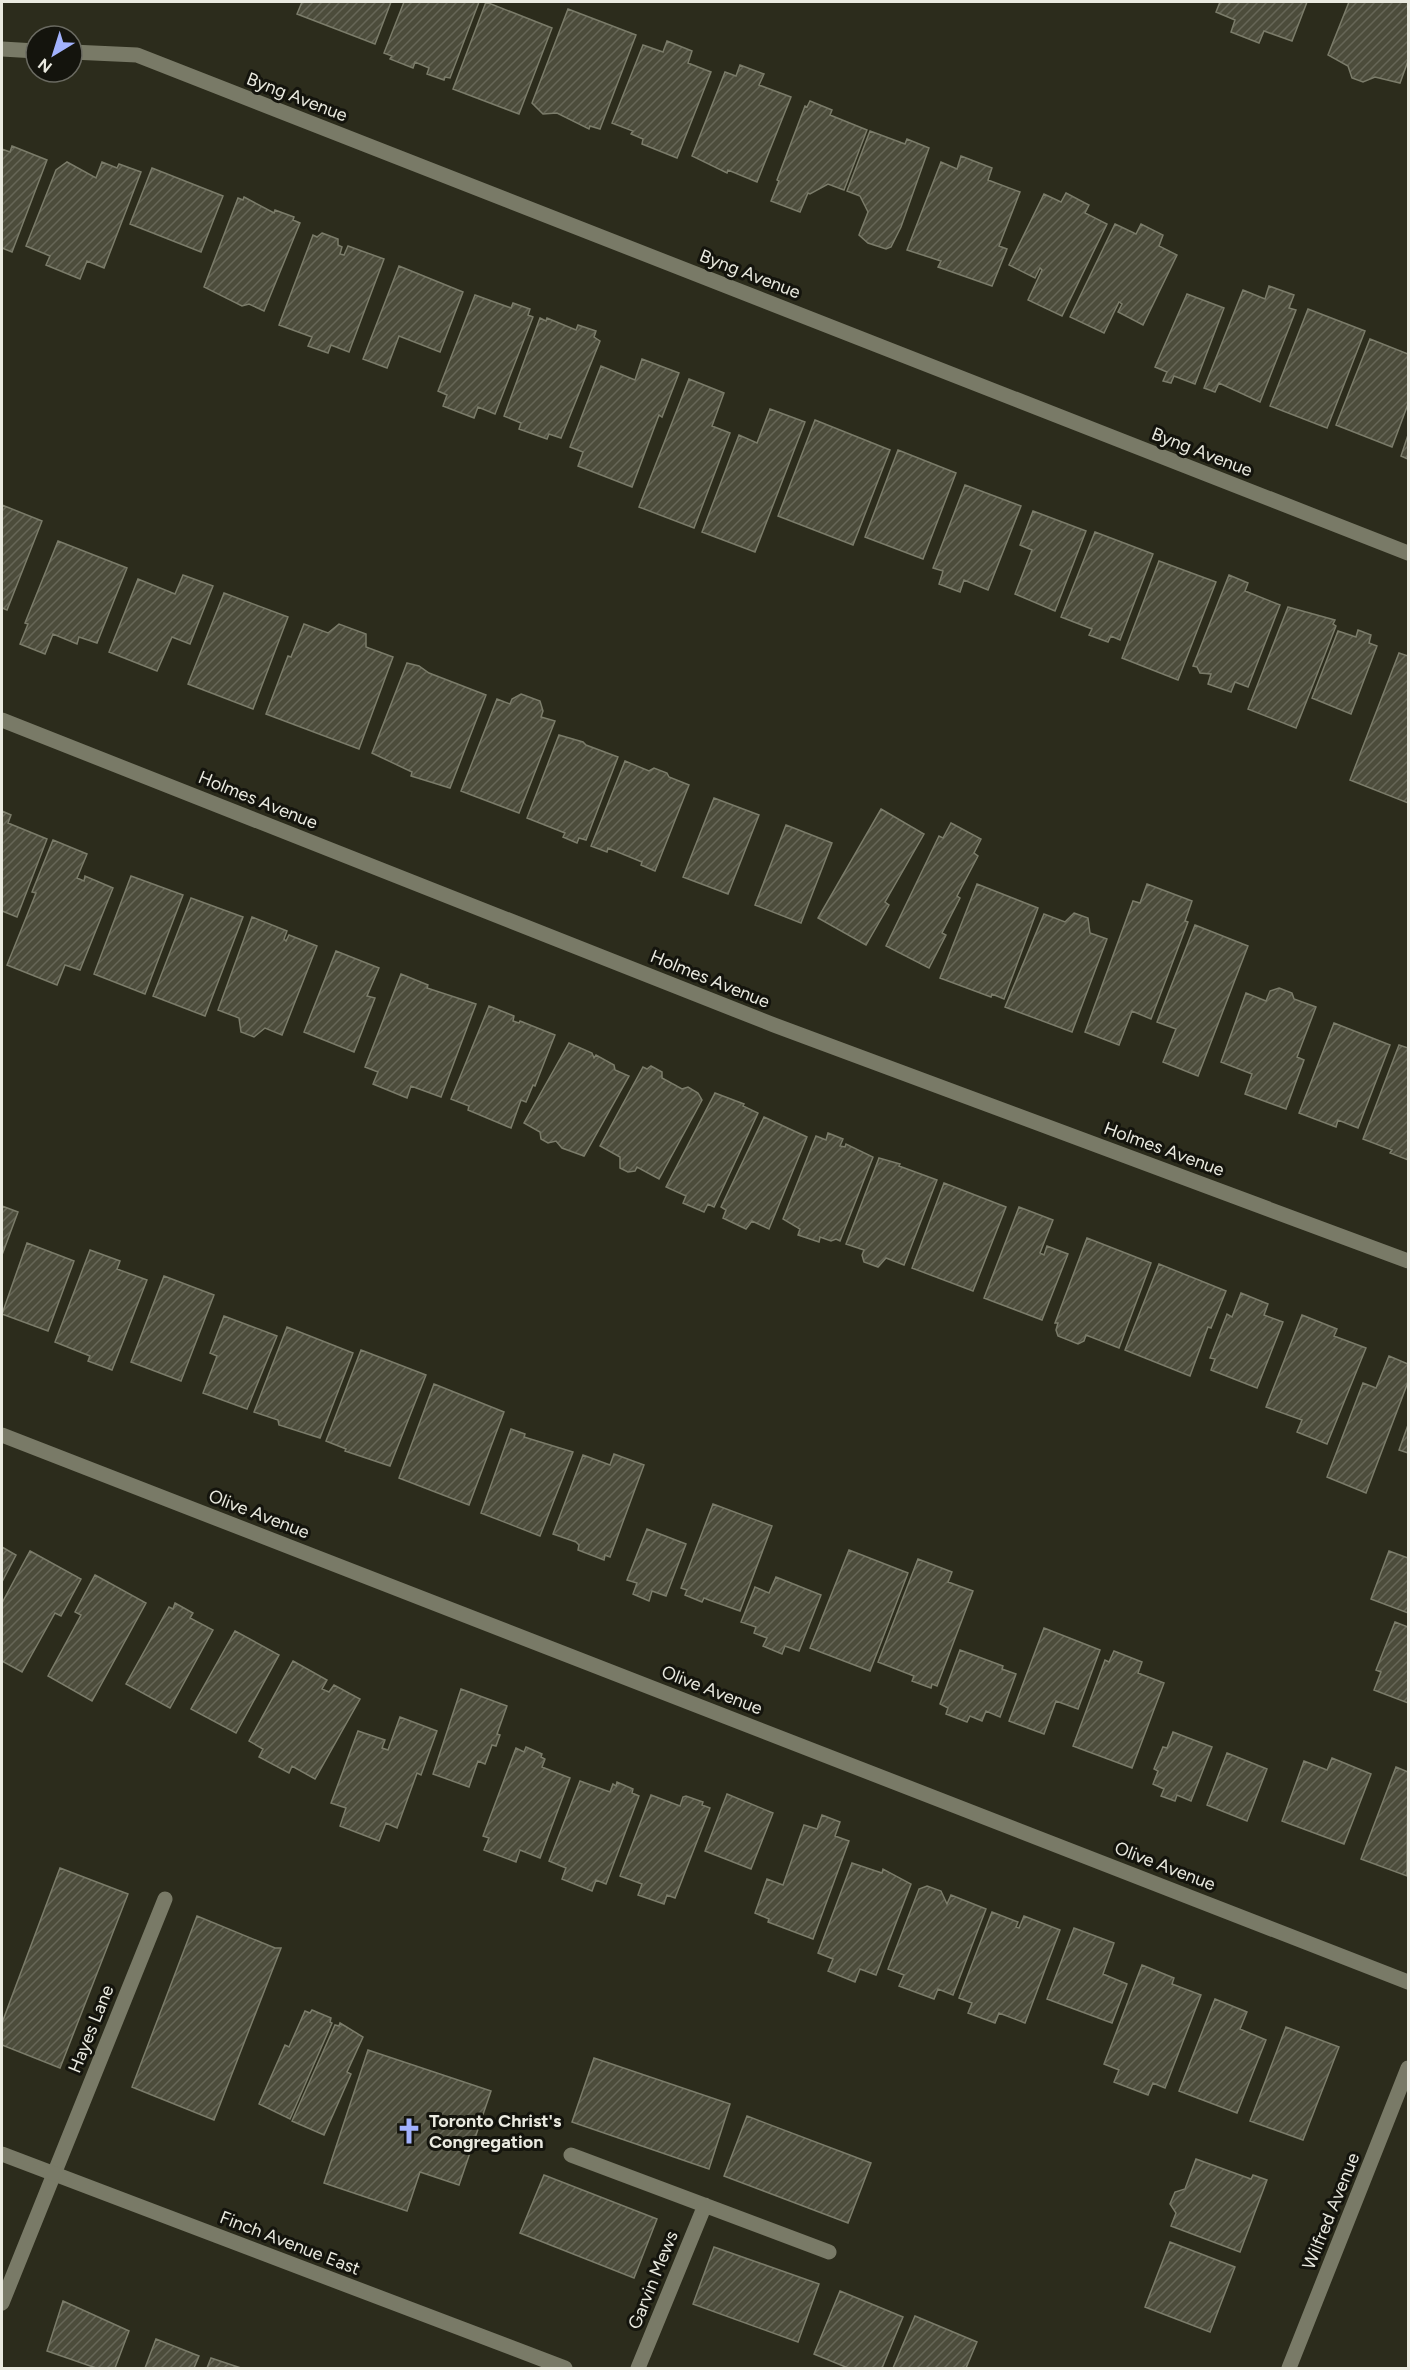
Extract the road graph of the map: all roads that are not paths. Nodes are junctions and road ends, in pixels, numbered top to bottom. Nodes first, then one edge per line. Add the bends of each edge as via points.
1 (2, 49) edge
2 (24, 50) edge
3 (84, 53) edge
4 (1408, 554) edge
5 (2, 720) edge
6 (1408, 1261) edge
7 (2, 1435) edge
8 (165, 1899) dead end
9 (1408, 1982) edge
10 (1408, 2068) edge
11 (2, 2154) edge
12 (571, 2155) dead end
13 (54, 2174) junction
14 (705, 2205) junction
15 (829, 2252) dead end
16 (2, 2303) edge
17 (565, 2368) edge
18 (638, 2368) edge
19 (1289, 2368) edge

1 - 2 street
3 - 4 street, Byng Avenue via 137,55
5 - 6 street, Holmes Avenue via 774,1025
7 - 9 street, Olive Avenue
8 - 13 street, Hayes Lane
10 - 19 street, Wilfred Avenue
11 - 13 street, Finch Avenue East
12 - 14 street
13 - 16 street, Hayes Lane
13 - 17 street, Finch Avenue East
14 - 15 street
14 - 18 street, Garvin Mews

